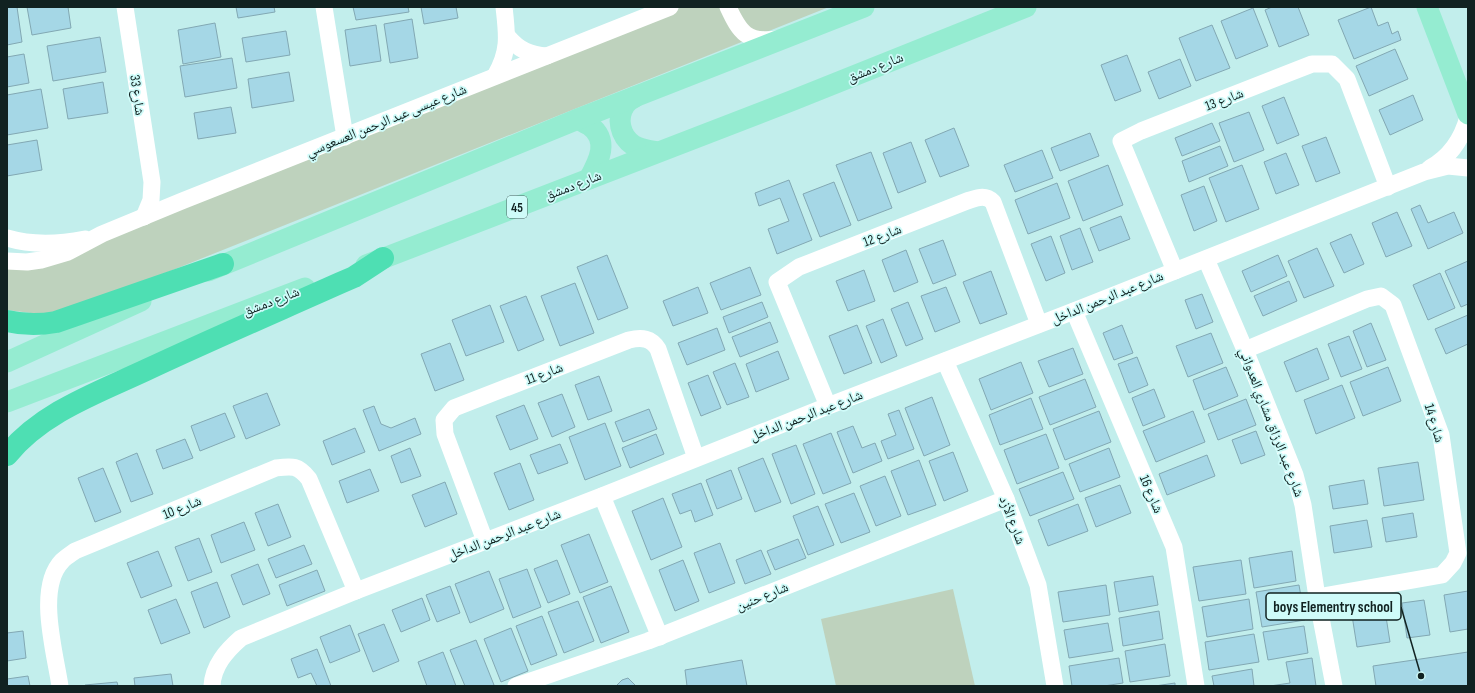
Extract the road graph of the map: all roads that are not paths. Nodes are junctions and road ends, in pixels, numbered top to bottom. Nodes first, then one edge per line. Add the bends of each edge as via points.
1 (125, 7) edge
2 (324, 7) edge
3 (504, 7) edge
4 (670, 7) edge
5 (728, 7) edge
6 (864, 7) edge
7 (1026, 7) edge
8 (1428, 8) edge
9 (508, 37) junction
10 (788, 37) junction
11 (547, 56) junction
12 (495, 76) junction
13 (634, 97) junction
14 (1468, 116) edge
15 (578, 119) junction
16 (345, 137) junction
17 (657, 152) junction
18 (1468, 168) edge
19 (1424, 172) junction
20 (589, 179) junction
21 (152, 182) junction
22 (1388, 187) junction
23 (182, 201) junction
24 (144, 217) junction
25 (102, 234) junction
26 (7, 238) edge
27 (383, 258) junction
28 (1206, 259) junction
29 (7, 261) edge
30 (223, 264) junction
31 (1175, 270) junction
32 (1074, 311) junction
33 (7, 321) edge
34 (1039, 324) junction
35 (1245, 350) junction
36 (945, 361) junction
37 (7, 362) edge
38 (7, 402) edge
39 (828, 406) junction
40 (7, 455) edge
41 (696, 458) junction
42 (602, 496) junction
43 (1006, 499) junction
44 (485, 541) junction
45 (356, 591) junction
46 (1318, 597) junction
47 (660, 637) junction
48 (60, 686) edge
49 (212, 686) edge
50 (516, 686) edge
51 (1055, 686) edge
52 (1196, 686) edge
53 (1334, 686) edge

1 - 21 street, شارع 33
2 - 16 street
3 - 9 street
4 - 11 street, شارع عيسى عبد الرحمن العسعوسي
5 - 10 street via 736,25 749,37 767,40
6 - 10 main road
7 - 17 main road, شارع دمشق / 45
8 - 14 main road
9 - 11 street via 525,52
9 - 12 street via 504,58
10 - 13 main road
11 - 12 street, شارع عيسى عبد الرحمن العسعوسي
12 - 16 street, شارع عيسى عبد الرحمن العسعوسي
13 - 15 main road
13 - 17 main road via 622,110 622,132 638,148
14 - 19 street, شارع عبد الرحمن الداخل via 1453,149 1445,158
15 - 20 main road via 594,130 601,144 600,158
15 - 30 main road
16 - 23 street, شارع عيسى عبد الرحمن العسعوسي
17 - 20 main road, شارع دمشق / 45
18 - 19 street, شارع عبد الرحمن الداخل via 1448,166
19 - 22 street, شارع عبد الرحمن الداخل
20 - 27 main road, شارع دمشق / 45
21 - 23 street via 165,194
21 - 24 street, شارع 33 via 151,200
22 - 28 street, شارع عبد الرحمن الداخل
22 - 31 street, شارع 13 via 1347,79 1332,64 1312,64 1121,141
23 - 24 street, شارع عيسى عبد الرحمن العسعوسي
24 - 25 street, شارع عيسى عبد الرحمن العسعوسي
25 - 26 street, شارع عيسى عبد الرحمن العسعوسي via 66,242
25 - 29 street, شارع عيسى عبد الرحمن العسعوسي via 79,248 55,257 27,262
27 - 38 main road, شارع دمشق / 45
27 - 40 highway via 354,277 62,409 33,429
28 - 31 street, شارع عبد الرحمن الداخل
28 - 35 street, شارع عبد الرزاق مشاري العدواني
30 - 33 highway via 56,322 41,325
30 - 37 main road
31 - 32 street, شارع عبد الرحمن الداخل
32 - 34 street, شارع عبد الرحمن الداخل
32 - 52 street, شارع 16 via 1174,547
34 - 36 street, شارع عبد الرحمن الداخل
34 - 39 street, شارع 12 via 993,202 984,197 967,201 799,267 777,282
35 - 46 street, شارع عبد الرزاق مشاري العدواني via 1295,475 1303,505
35 - 46 street, شارع 14 via 1367,299 1381,296 1393,305 1441,435 1458,553 1453,563 1442,575
36 - 39 street, شارع عبد الرحمن الداخل
36 - 43 street, شارع الأزد
39 - 41 street, شارع عبد الرحمن الداخل
41 - 42 street, شارع عبد الرحمن الداخل
41 - 44 street, شارع 11 via 658,349 654,343 646,339 629,340 468,402 454,408 444,420 445,434
42 - 44 street, شارع عبد الرحمن الداخل
42 - 47 street
43 - 47 street, شارع حنين
43 - 51 street, شارع الأزد via 1038,585
44 - 45 street, شارع عبد الرحمن الداخل
45 - 48 street, شارع 10 via 309,479 302,470 294,466 276,468 75,551 62,561 50,583 48,598 48,616
45 - 49 street, شارع عبد الرحمن الداخل via 241,638 228,649 219,663
46 - 53 street, شارع عبد الرزاق مشاري العدواني
47 - 50 street, شارع حنين

